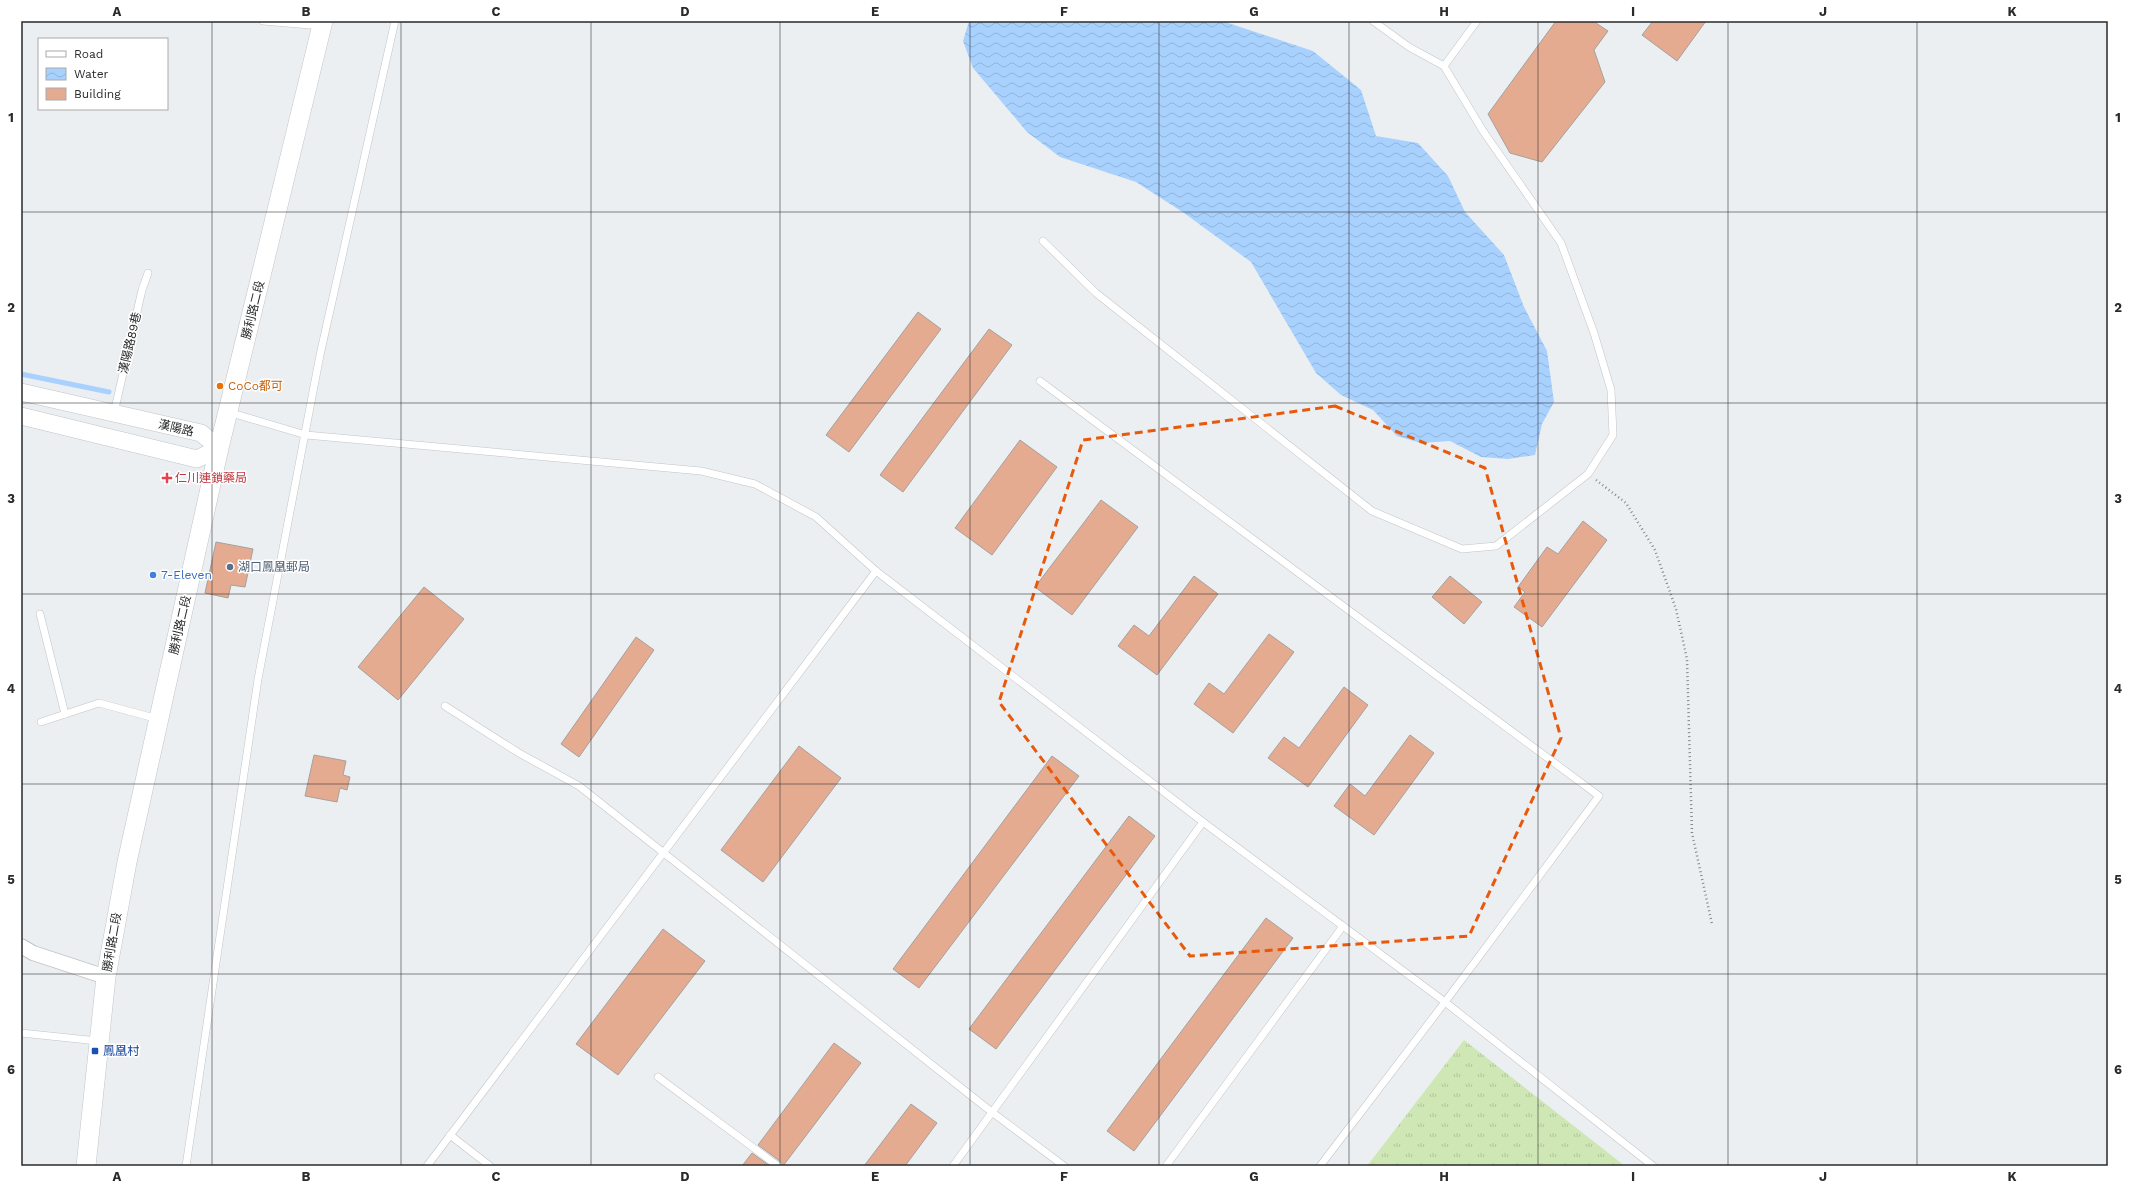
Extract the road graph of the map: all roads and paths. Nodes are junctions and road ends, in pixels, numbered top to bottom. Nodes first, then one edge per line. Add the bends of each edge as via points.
1 (263, 21) edge
2 (395, 21) edge
3 (1373, 21) edge
4 (1477, 21) edge
5 (323, 24) edge
6 (1444, 66) junction
7 (1043, 241) dead end
8 (148, 273) dead end
9 (1040, 380) dead end
10 (21, 392) edge
11 (228, 412) junction
12 (114, 414) junction
13 (21, 416) edge
14 (306, 435) junction
15 (219, 448) junction
16 (1588, 474) junction
17 (876, 571) junction
18 (40, 614) dead end
19 (445, 706) dead end
20 (65, 714) junction
21 (159, 719) junction
22 (41, 722) dead end
23 (1203, 822) junction
24 (664, 853) junction
25 (1712, 924) dead end
26 (1343, 926) junction
27 (21, 946) edge
28 (106, 977) junction
29 (1446, 1002) junction
30 (21, 1033) edge
31 (99, 1041) junction
32 (658, 1077) dead end
33 (993, 1113) junction
34 (450, 1135) junction
35 (86, 1166) edge
36 (186, 1166) edge
37 (427, 1166) edge
38 (490, 1166) edge
39 (778, 1166) edge
40 (953, 1166) edge
41 (1064, 1166) edge
42 (1166, 1166) edge
43 (1320, 1166) edge
44 (1653, 1166) edge

1 - 5 lane
2 - 14 lane via 320,355
3 - 6 lane via 1409,47
4 - 6 lane
5 - 11 main road, 勝利路二段
6 - 16 lane via 1483,130 1561,243 1594,333 1611,390 1613,435
7 - 16 lane via 1096,293 1372,511 1462,549 1496,546
8 - 12 lane, 漢陽路89巷
9 - 29 lane via 1599,796
10 - 12 street, 漢陽路
11 - 14 lane
11 - 15 main road, 勝利路二段
12 - 15 street, 漢陽路 via 201,434
13 - 15 street, 漢陽路 via 196,459
14 - 17 lane via 714,474 755,484 816,517
14 - 36 lane via 258,679
15 - 21 main road, 勝利路二段
16 - 25 path via 1626,503 1655,550 1676,609 1687,659 1692,833
17 - 23 lane
17 - 24 lane
18 - 20 lane
19 - 24 lane via 579,786
20 - 21 lane via 99,703
20 - 22 lane
21 - 28 main road, 勝利路二段 via 127,862
23 - 26 lane
23 - 33 lane
24 - 33 lane
24 - 34 lane
26 - 29 lane
26 - 42 lane
27 - 28 street via 33,953
28 - 31 main road, 勝利路二段
29 - 43 lane
29 - 44 lane
30 - 31 lane
31 - 35 main road, 勝利路二段
32 - 39 lane
33 - 40 lane
33 - 41 lane
34 - 37 lane
34 - 38 lane

